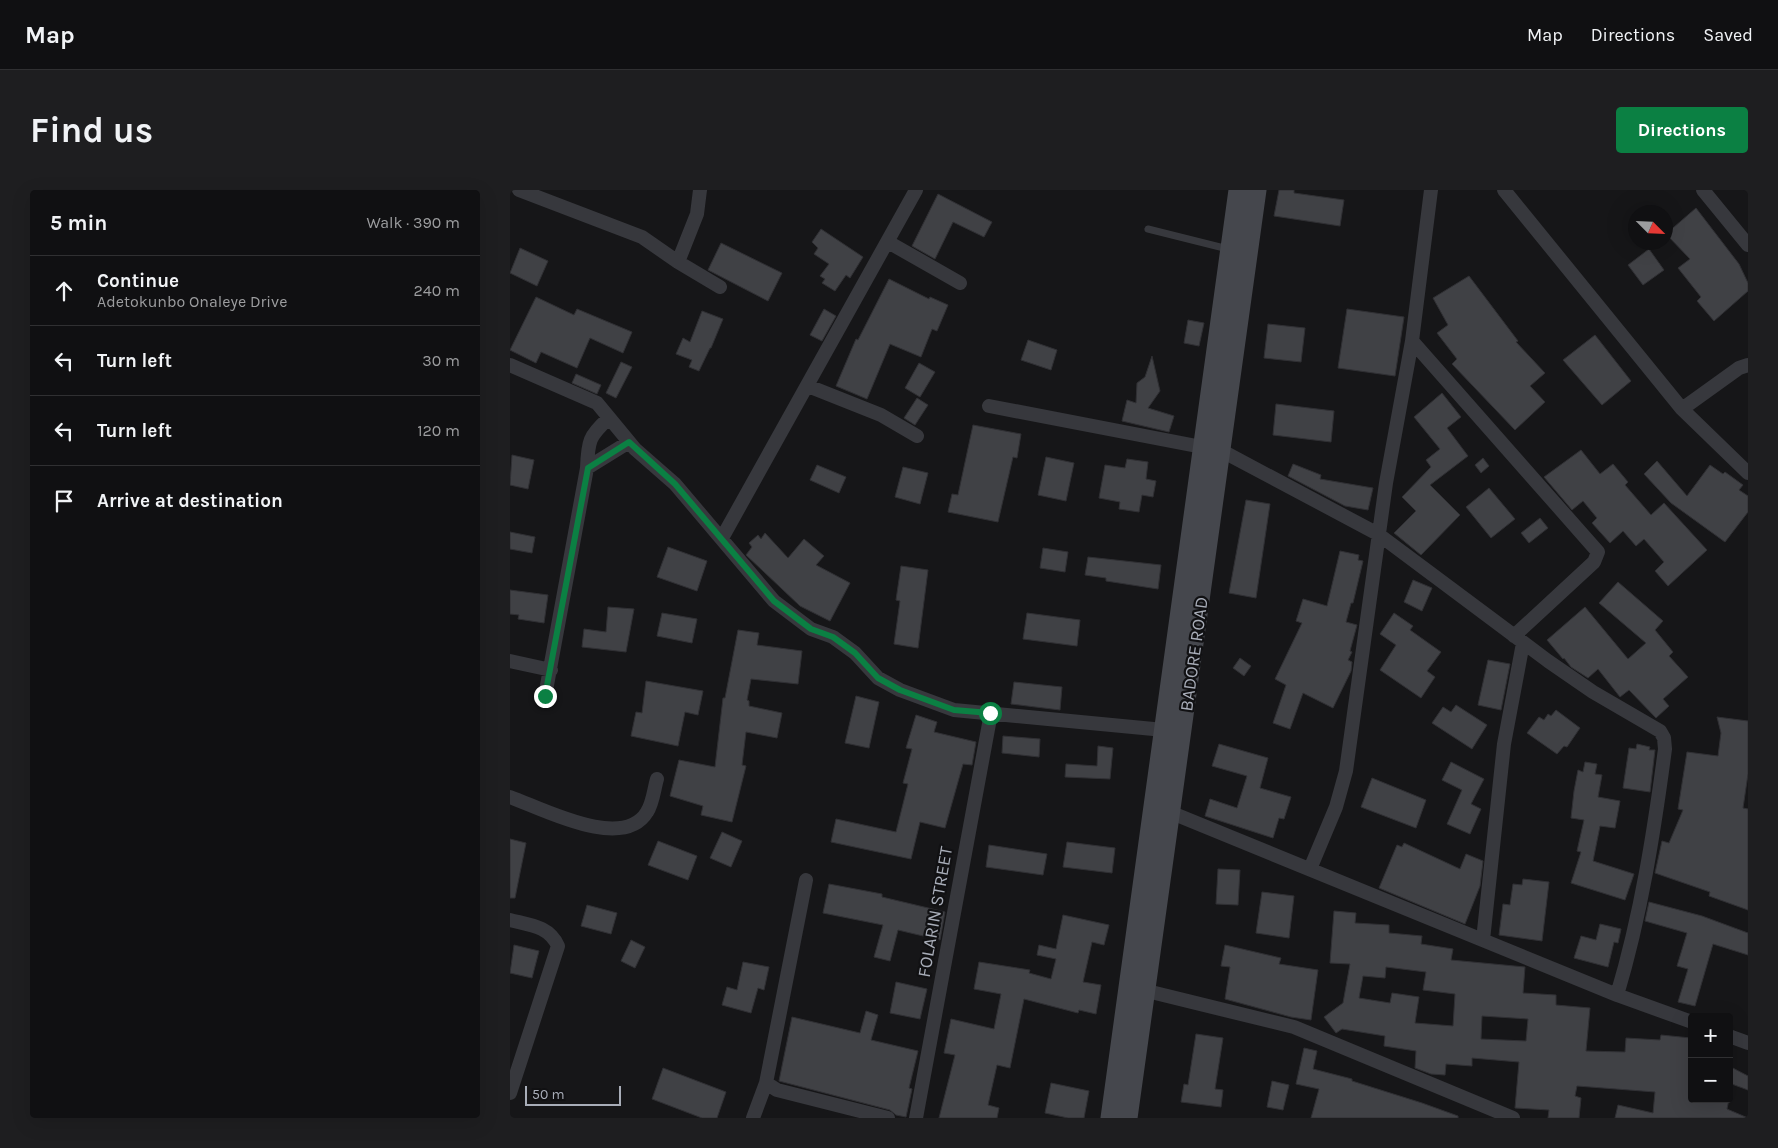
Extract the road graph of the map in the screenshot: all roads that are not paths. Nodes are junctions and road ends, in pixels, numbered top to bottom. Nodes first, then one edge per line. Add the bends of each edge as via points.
1 (519, 190) edge
2 (700, 190) edge
3 (916, 190) edge
4 (1238, 190) edge
5 (1257, 190) edge
6 (1431, 190) edge
7 (1504, 190) edge
8 (1703, 190) edge
9 (1148, 229) dead end
10 (888, 242) junction
11 (1748, 245) edge
12 (1229, 249) junction
13 (678, 262) junction
14 (960, 283) dead end
15 (720, 287) dead end
16 (1412, 340) junction
17 (1216, 344) junction
18 (1236, 348) junction
19 (510, 365) edge
20 (1748, 365) edge
21 (808, 386) junction
22 (989, 406) dead end
23 (1682, 409) junction
24 (610, 418) junction
25 (917, 436) dead end
26 (629, 442) junction
27 (1202, 447) junction
28 (1222, 451) junction
29 (588, 468) junction
30 (1748, 473) edge
31 (1378, 534) junction
32 (722, 538) junction
33 (1519, 639) junction
34 (510, 661) edge
35 (551, 670) junction
36 (545, 696) dead end
37 (990, 713) junction
38 (1164, 730) junction
39 (657, 779) dead end
40 (510, 797) edge
41 (1172, 814) junction
42 (1310, 869) junction
43 (806, 880) dead end
44 (510, 920) edge
45 (1483, 940) junction
46 (1147, 991) junction
47 (1617, 995) junction
48 (1688, 1021) edge
49 (1733, 1037) edge
50 (1748, 1043) edge
51 (766, 1083) junction
52 (510, 1093) edge
53 (753, 1118) edge
54 (888, 1118) edge
55 (916, 1118) edge
56 (1110, 1118) edge
57 (1128, 1118) edge
58 (1513, 1118) edge

1 - 13 street via 642,237
2 - 13 street via 698,214
3 - 10 street
4 - 12 main road, BADORE ROAD
5 - 18 main road, BADORE ROAD
6 - 16 street
7 - 23 street
8 - 11 street
9 - 12 lane
10 - 14 street
10 - 21 street
12 - 17 main road, BADORE ROAD
13 - 15 street
16 - 31 street
16 - 33 street via 1598,552 1594,562
17 - 18 main road
17 - 27 main road, BADORE ROAD
18 - 28 main road, BADORE ROAD
19 - 24 street via 581,394 597,403
20 - 23 street
21 - 25 street via 881,415
21 - 32 street
22 - 27 street
23 - 30 street
24 - 26 street
24 - 29 street via 594,432 588,450
26 - 29 street
26 - 32 street via 675,484
27 - 38 main road, BADORE ROAD
28 - 31 street
28 - 41 main road, BADORE ROAD
29 - 35 street
31 - 33 street
31 - 42 street via 1346,771 1336,807
32 - 37 street via 774,601 811,629 833,637 855,653 878,678 900,690 954,710
33 - 45 street
33 - 47 street via 1592,692 1656,728 1664,738 1666,750 1655,830 1631,949
34 - 35 street
35 - 36 street
37 - 38 street
37 - 55 street, FOLARIN STREET
38 - 56 main road, BADORE ROAD
39 - 40 street via 647,812 634,825 613,828 586,825 552,815
41 - 42 street
41 - 46 main road, BADORE ROAD
42 - 45 street
43 - 51 street
44 - 52 street via 545,929 554,936 558,946
45 - 47 street
46 - 57 main road, BADORE ROAD
46 - 58 street via 1294,1027
47 - 48 street
49 - 50 street
51 - 53 street
51 - 54 street via 777,1090

